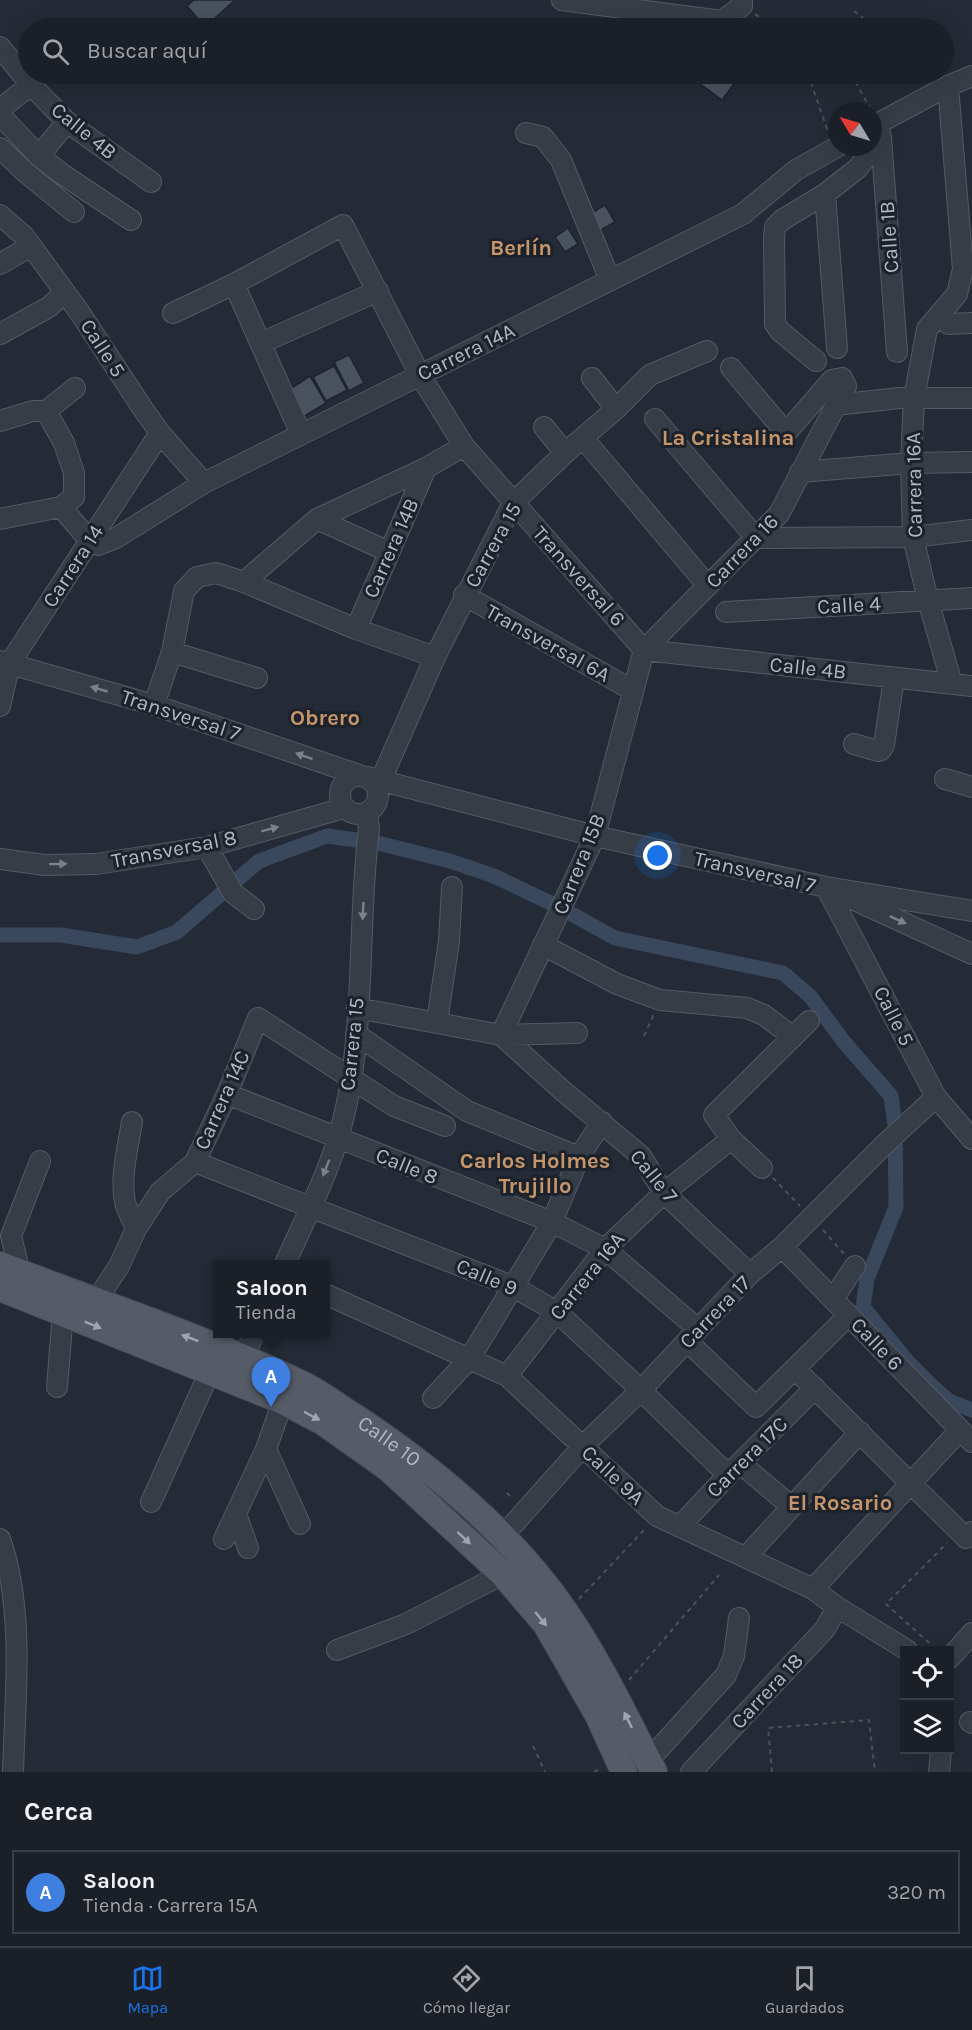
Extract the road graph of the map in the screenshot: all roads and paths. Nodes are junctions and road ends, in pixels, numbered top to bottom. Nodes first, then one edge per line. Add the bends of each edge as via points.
1 (562, 0) edge
2 (742, 3) edge
3 (854, 11) dead end
4 (699, 18) edge
5 (725, 18) edge
6 (762, 18) edge
7 (863, 18) edge
8 (3, 57) edge
9 (18, 72) edge
10 (972, 76) edge
11 (812, 84) edge
12 (856, 84) edge
13 (953, 84) edge
14 (954, 84) edge
15 (31, 85) joint
16 (948, 86) junction
17 (865, 102) edge
18 (0, 110) edge
19 (0, 116) edge
20 (882, 121) edge
21 (67, 122) junction
22 (828, 127) edge
23 (526, 134) dead end
24 (0, 148) edge
25 (828, 152) edge
26 (39, 156) junction
27 (863, 156) edge
28 (879, 156) edge
29 (151, 182) dead end
30 (782, 182) junction
31 (825, 194) junction
32 (803, 207) junction
33 (74, 212) dead end
34 (0, 216) edge
35 (131, 220) dead end
36 (31, 246) junction
37 (0, 264) edge
38 (610, 280) junction
39 (234, 284) junction
40 (378, 291) junction
41 (64, 293) junction
42 (173, 313) dead end
43 (972, 323) edge
44 (948, 324) dead end
45 (0, 334) edge
46 (261, 343) junction
47 (837, 348) dead end
48 (707, 351) dead end
49 (897, 352) dead end
50 (816, 361) dead end
51 (731, 369) dead end
52 (420, 375) junction
53 (592, 378) dead end
54 (75, 388) dead end
55 (914, 398) junction
56 (972, 398) edge
57 (835, 405) junction
58 (616, 409) junction
59 (46, 411) junction
60 (655, 419) dead end
61 (0, 421) edge
62 (544, 427) dead end
63 (160, 433) junction
64 (301, 434) junction
65 (583, 438) junction
66 (464, 446) junction
67 (565, 453) junction
68 (972, 462) edge
69 (911, 463) junction
70 (426, 468) junction
71 (800, 472) junction
72 (204, 483) junction
73 (68, 502) junction
74 (513, 503) junction
75 (0, 519) edge
76 (317, 519) junction
77 (972, 530) edge
78 (756, 537) junction
79 (913, 537) junction
80 (90, 541) junction
81 (389, 552) junction
82 (244, 582) junction
83 (708, 586) junction
84 (464, 596) junction
85 (972, 598) edge
86 (928, 600) junction
87 (726, 612) dead end
88 (356, 629) junction
89 (644, 650) junction
90 (172, 652) junction
91 (435, 657) junction
92 (5, 662) edge
93 (257, 678) dead end
94 (894, 678) junction
95 (952, 684) junction
96 (972, 687) edge
97 (632, 690) junction
98 (154, 705) junction
99 (0, 706) edge
100 (854, 744) dead end
101 (369, 777) junction
102 (945, 779) dead end
103 (972, 787) edge
104 (344, 808) junction
105 (368, 821) junction
106 (595, 836) junction
107 (207, 846) junction
108 (0, 859) edge
109 (452, 887) dead end
110 (826, 887) junction
111 (254, 909) dead end
112 (972, 911) edge
113 (543, 945) junction
114 (972, 954) edge
115 (660, 1000) junction
116 (357, 1008) junction
117 (809, 1021) dead end
118 (436, 1022) junction
119 (577, 1033) dead end
120 (356, 1034) junction
121 (501, 1035) junction
122 (644, 1036) dead end
123 (793, 1037) junction
124 (351, 1078) junction
125 (227, 1094) junction
126 (936, 1097) junction
127 (132, 1122) dead end
128 (602, 1122) junction
129 (445, 1126) dead end
130 (338, 1138) junction
131 (731, 1139) junction
132 (972, 1139) edge
133 (579, 1156) junction
134 (40, 1161) dead end
135 (195, 1162) junction
136 (762, 1168) joint
137 (664, 1193) junction
138 (310, 1207) junction
139 (812, 1218) junction
140 (552, 1222) junction
141 (136, 1228) junction
142 (5, 1238) edge
143 (782, 1247) junction
144 (606, 1248) junction
145 (287, 1260) edge
146 (855, 1266) joint
147 (750, 1274) junction
148 (7, 1275) edge
149 (513, 1286) junction
150 (330, 1296) edge
151 (833, 1299) junction
152 (104, 1304) junction
153 (557, 1312) junction
154 (63, 1313) junction
155 (849, 1315) junction
156 (692, 1335) junction
157 (252, 1338) edge
158 (243, 1358) junction
159 (470, 1358) junction
160 (795, 1369) junction
161 (210, 1371) junction
162 (507, 1376) junction
163 (57, 1387) dead end
164 (815, 1388) junction
165 (641, 1390) junction
166 (433, 1398) dead end
167 (283, 1401) junction
168 (860, 1432) junction
169 (966, 1436) edge
170 (583, 1446) junction
171 (266, 1449) junction
172 (734, 1469) junction
173 (910, 1482) junction
174 (151, 1502) dead end
175 (792, 1507) junction
176 (236, 1514) junction
177 (657, 1516) junction
178 (300, 1524) dead end
179 (681, 1526) junction
180 (966, 1534) edge
181 (503, 1536) junction
182 (0, 1539) edge
183 (224, 1539) dead end
184 (248, 1548) dead end
185 (746, 1557) junction
186 (503, 1574) junction
187 (719, 1575) dead end
188 (813, 1589) junction
189 (6, 1595) edge
190 (837, 1607) junction
191 (566, 1612) junction
192 (739, 1618) dead end
193 (972, 1633) edge
194 (900, 1646) edge
195 (934, 1646) edge
196 (337, 1650) dead end
197 (954, 1653) edge
198 (616, 1696) junction
199 (532, 1746) dead end
200 (941, 1754) edge
201 (651, 1767) edge
202 (614, 1769) edge
203 (13, 1772) edge
204 (545, 1772) edge
205 (594, 1772) edge
206 (691, 1772) edge
207 (772, 1772) edge
208 (875, 1772) edge
209 (939, 1772) edge

1 - 4 street
2 - 5 street
2 - 6 path
3 - 7 path
8 - 9 street, Calle 4B
10 - 14 street
11 - 22 path
12 - 17 path
13 - 16 street
15 - 18 street
15 - 21 street, Calle 4B
16 - 20 street
16 - 55 street, Carrera 16A via 963,269 957,294 927,329
19 - 26 street
21 - 26 street
21 - 29 street, Calle 4B
23 - 38 street via 543,137 561,160
24 - 33 street
25 - 30 street, Carrera 14A
26 - 35 street
27 - 31 street via 858,168
28 - 49 street, Calle 1B
30 - 32 street
30 - 38 street, Carrera 14A via 743,214
31 - 32 street
31 - 47 street
32 - 50 street via 775,227 775,324
34 - 36 street, Calle 5
36 - 37 street
36 - 41 street, Calle 5
38 - 52 street, Carrera 14A
39 - 40 street via 343,225
39 - 42 street
39 - 46 street
40 - 46 street
40 - 52 street
41 - 45 street via 49,307
41 - 63 street, Calle 5
43 - 44 street
46 - 64 street
48 - 58 street, Carrera 15 via 651,375
51 - 57 street, Carrera 16 via 786,433 832,380 842,378 846,386
52 - 64 street, Carrera 14A
52 - 66 street, Transversal 6
53 - 58 street
54 - 59 street
55 - 56 street
55 - 57 street
55 - 69 street, Carrera 16A
57 - 71 street, Carrera 16
58 - 65 street, Carrera 15
59 - 61 street
59 - 73 street via 64,443 74,473
60 - 78 street
62 - 67 street
63 - 72 street, Calle 5
63 - 80 street, Carrera 14
64 - 72 street, Carrera 14A
65 - 67 street, Carrera 15
65 - 83 street
66 - 70 street
66 - 74 street, Transversal 6
67 - 74 street, Carrera 15
68 - 69 street
69 - 71 street
69 - 79 street, Carrera 16A
70 - 76 street
70 - 81 street, Carrera 14B
71 - 78 street, Carrera 16 via 779,514
72 - 80 street, Carrera 14A via 116,538 98,545
73 - 75 street
73 - 80 street
74 - 84 street, Carrera 15
74 - 89 street, Transversal 6
76 - 81 street
76 - 82 street
77 - 79 street
78 - 79 street
78 - 83 street, Carrera 16
79 - 86 street, Carrera 16A
80 - 92 street, Carrera 14
81 - 88 street, Carrera 14B
82 - 88 street
82 - 90 street via 216,573 197,577 184,591
83 - 89 street, Carrera 16
84 - 91 street, Carrera 15
84 - 97 street, Transversal 6A
85 - 86 street, Calle 4
86 - 87 street, Calle 4
86 - 95 street, Carrera 16A
88 - 91 street
89 - 94 street, Calle 4B
89 - 97 street, Carrera 15B
90 - 93 street
90 - 98 street
91 - 101 street, Carrera 15
98 -> 92 street, Transversal 7
92 - 99 street, Carrera 14
94 - 95 street, Calle 4B
94 - 100 street via 881,750
95 - 96 street, Calle 4B
97 - 106 street, Carrera 15B
101 -> 98 street, Transversal 7
101 - 104 street via 352,777 341,787 340,802
101 - 105 street via 378,793
101 - 106 street, Transversal 7
102 - 103 street
104 - 105 street
107 -> 104 street, Transversal 8
105 -> 116 street, Carrera 15
106 - 110 street, Transversal 7
106 - 113 street, Carrera 15B
108 -> 107 street, Transversal 8 via 45,865 96,864
107 - 111 street via 229,886
109 - 118 street via 449,941
110 - 112 street, Transversal 7
110 -> 114 street
110 - 126 street, Calle 5
113 - 115 street via 617,984
113 - 121 street, Carrera 15B
115 - 122 path
115 - 123 street via 747,1008 764,1015
116 - 118 street
116 - 120 street, Carrera 15
117 - 123 street
118 - 121 street
119 - 121 street
120 - 124 street, Carrera 15
120 - 133 street via 467,1111
121 - 128 street, Calle 7
123 - 131 street via 714,1115
124 - 125 street, Carrera 14C via 258,1018
124 - 129 street via 394,1106
124 - 130 street, Carrera 15
125 - 130 street, Calle 8
125 - 135 street, Carrera 14C
126 - 132 street, Calle 5
126 - 139 street, Carrera 17
127 - 141 street via 124,1194
128 - 133 street
128 - 137 street, Calle 7 via 641,1156
130 -> 138 street, Carrera 15
130 - 140 street, Calle 8
131 - 136 street
131 - 137 street, Carrera 16A
133 - 140 street
134 - 142 street
135 - 138 street, Calle 9
135 - 141 street, Carrera 14C via 160,1192
136 - 139 path
137 - 144 street, Carrera 16A
137 - 147 street, Calle 7
138 - 145 street, Carrera 15
138 - 149 street, Calle 9
139 - 143 street, Carrera 17
139 - 146 path
140 - 144 street, Calle 8
140 - 149 street
141 - 152 street, Carrera 14C
142 - 148 street
143 - 147 street, Carrera 17
143 - 151 street, Calle 6
144 - 153 street, Carrera 16A
144 - 156 street, Calle 8
146 - 151 street
147 - 156 street, Carrera 17
148 - 152 main road, Calle 10
148 - 154 main road, Calle 10
149 - 153 street, Calle 9
149 - 159 street
150 - 159 street, Calle 9A
151 - 155 street, Calle 6
158 -> 152 main road, Calle 10
153 - 162 street, Carrera 16A
153 - 165 street, Calle 9
154 -> 161 main road, Calle 10
154 - 163 street
155 - 160 street
155 - 169 street, Calle 6
156 - 160 street, Calle 8 via 756,1407
156 - 165 street, Carrera 17
157 - 158 street
158 - 181 main road, Calle 10 via 306,1386 377,1432 436,1476
159 - 162 street, Calle 9A
159 - 166 street
160 - 164 street
161 - 167 main road, Calle 10
161 - 174 street
162 - 170 street, Calle 9A
164 - 168 street
164 - 172 street, Carrera 17C
165 - 170 street, Carrera 17
165 - 172 street, Calle 9
167 - 171 street
167 -> 186 main road, Calle 10 via 323,1422 388,1468
168 - 173 street
168 - 175 street
169 - 173 street
170 - 177 street, Calle 9A
170 - 181 street, Carrera 17
171 - 176 street
171 - 178 street
172 - 175 street, Calle 9
172 - 179 street, Carrera 17C
173 - 180 street
173 - 188 street
175 - 185 street
176 - 183 street
176 - 184 street
177 - 179 street, Calle 9A
177 - 191 path
179 - 185 street, Calle 9A
180 - 195 path via 886,1604
181 - 191 main road, Calle 10
182 - 189 street via 8,1561
185 - 188 street, Calle 9A
186 - 196 street via 406,1624
186 -> 202 main road, Calle 10 via 546,1624 598,1715
187 - 198 path
188 - 190 street, Calle 9A
189 - 203 street via 17,1649
190 - 194 street, Calle 9A
190 - 206 street, Carrera 18 via 825,1629
191 - 198 main road, Calle 10
192 - 201 street via 734,1656 726,1675
193 - 197 street
201 -> 198 main road, Calle 10
199 - 204 path
200 - 209 street
202 - 205 path
207 - 208 path, Carrera 18 via 768,1728 869,1720

